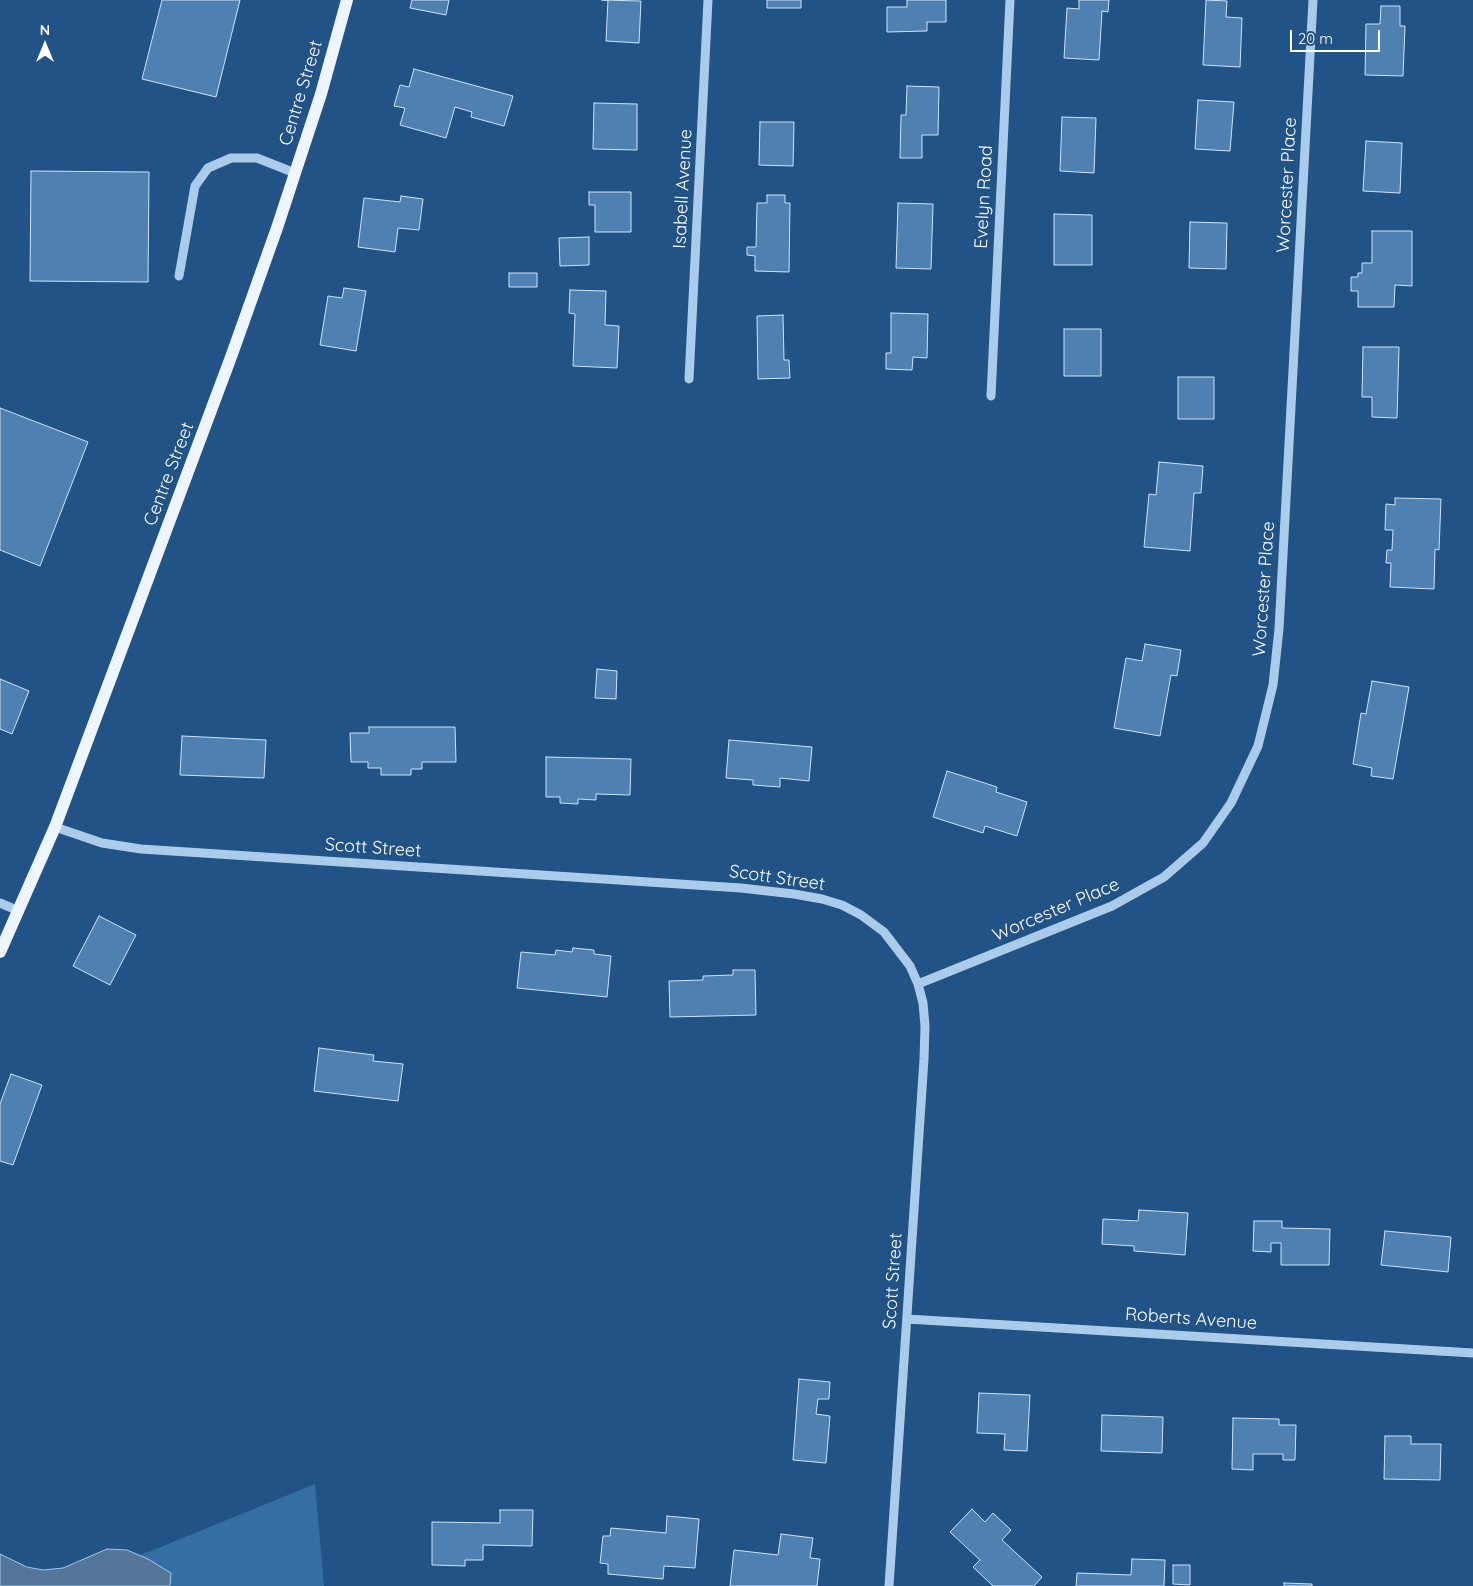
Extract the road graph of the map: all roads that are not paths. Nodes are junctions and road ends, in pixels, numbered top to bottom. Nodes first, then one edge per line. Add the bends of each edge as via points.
1 (347, 0) edge
2 (708, 0) edge
3 (1010, 0) edge
4 (1312, 0) edge
5 (295, 173) junction
6 (179, 276) dead end
7 (689, 379) dead end
8 (990, 396) dead end
9 (56, 828) junction
10 (0, 903) edge
11 (19, 911) junction
12 (0, 952) edge
13 (918, 984) junction
14 (907, 1319) junction
15 (1473, 1353) edge
16 (889, 1586) edge

1 - 5 main road, Centre Street
2 - 7 street, Isabell Avenue
3 - 8 street, Evelyn Road
4 - 13 street, Worcester Place via 1279,629 1274,685 1258,746 1231,802 1203,843 1164,877 1112,906
5 - 6 street via 258,158 231,158 208,168 195,186
5 - 9 main road, Centre Street via 215,402
9 - 11 main road, Centre Street
9 - 13 street, Scott Street via 102,843 141,849 741,888 812,897 842,905 884,932 910,966
10 - 11 street
11 - 12 main road, Centre Street
13 - 14 street, Scott Street via 925,1026 924,1059
14 - 15 street, Roberts Avenue
14 - 16 street, Scott Street

